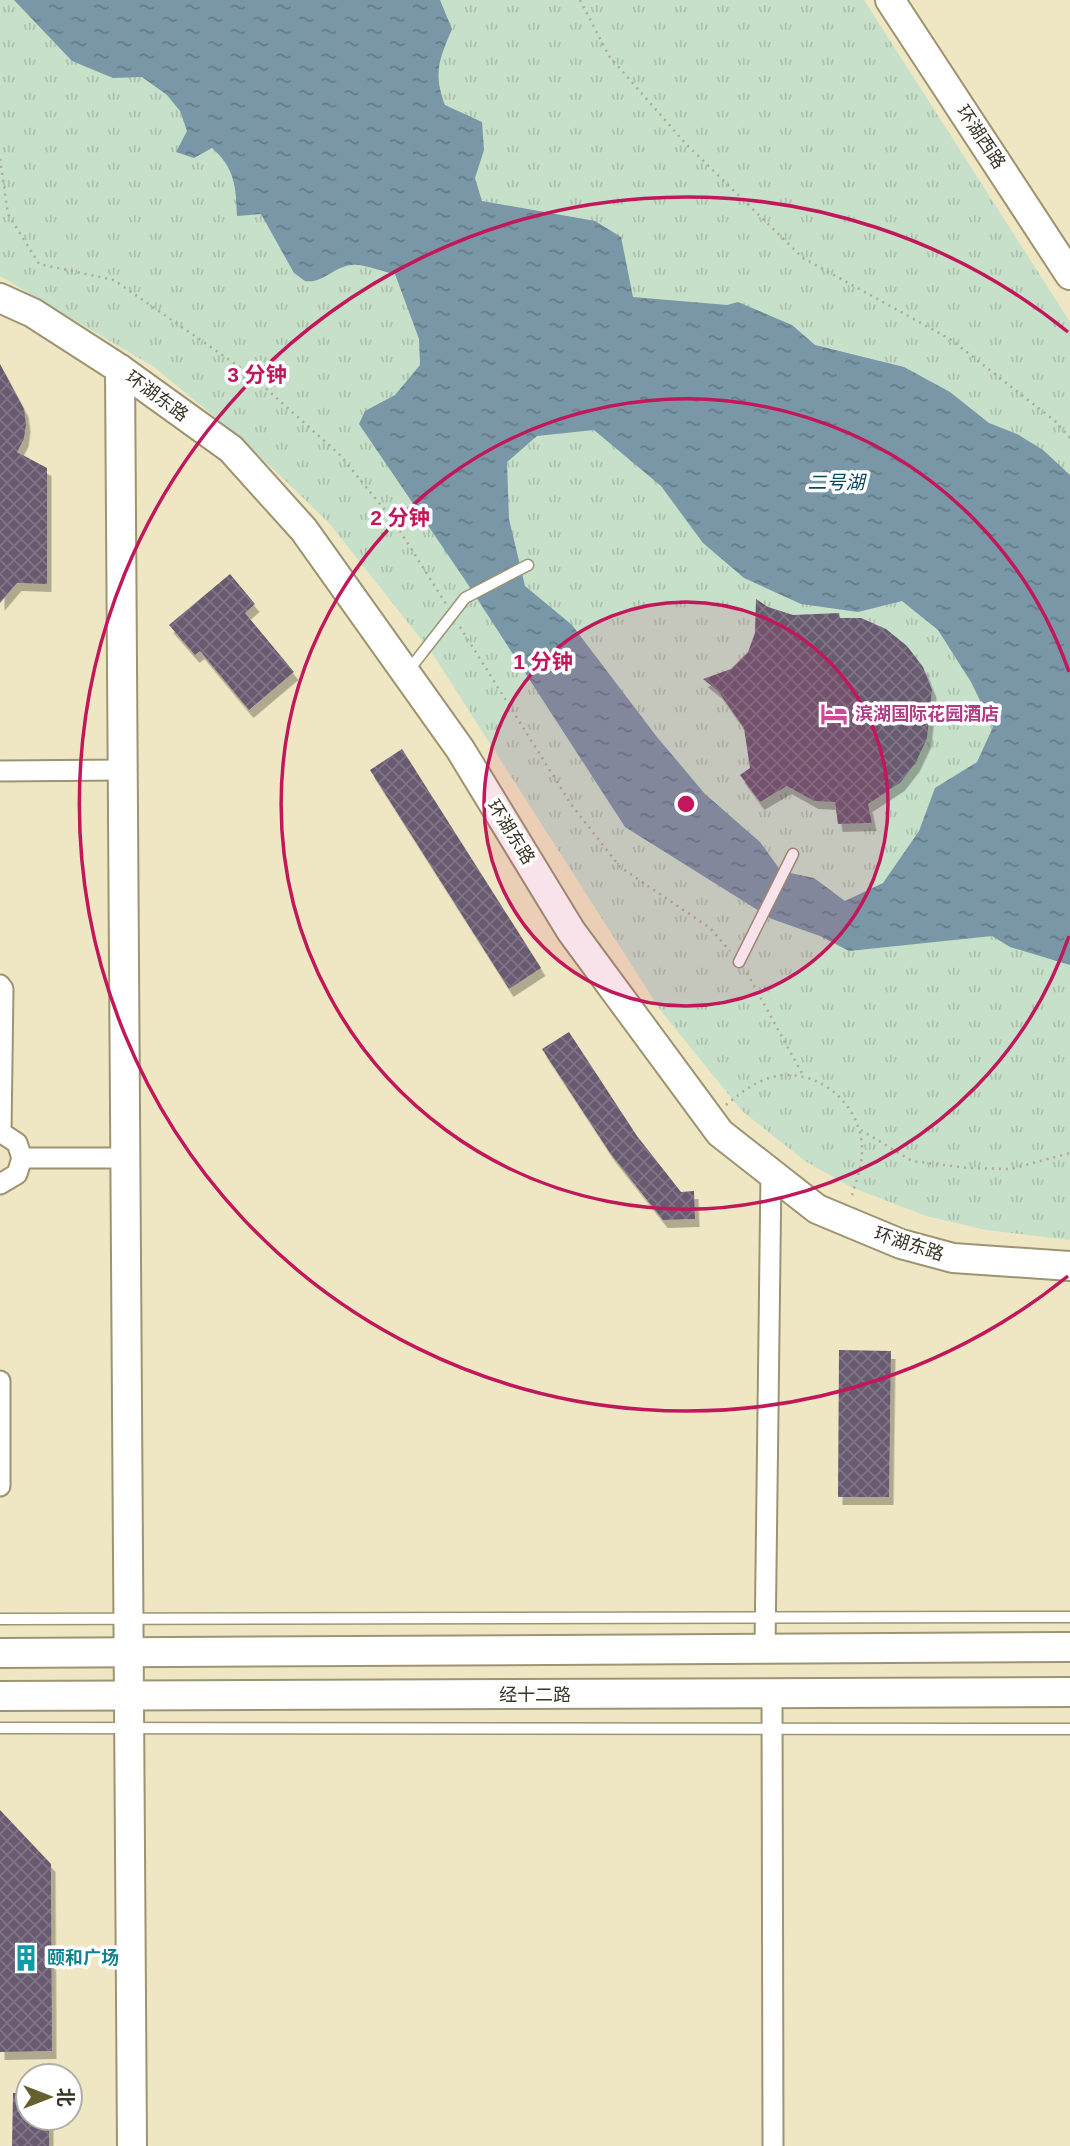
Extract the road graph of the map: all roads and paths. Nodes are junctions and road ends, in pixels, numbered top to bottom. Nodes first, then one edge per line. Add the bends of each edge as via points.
1 (580, 0) edge
2 (890, 0) edge
3 (0, 159) edge
4 (1070, 275) edge
5 (0, 298) edge
6 (120, 369) junction
7 (1070, 438) edge
8 (528, 565) dead end
9 (451, 612) junction
10 (406, 674) junction
11 (123, 770) junction
12 (0, 771) edge
13 (793, 854) dead end
14 (739, 962) junction
15 (0, 985) edge
16 (804, 1077) junction
17 (710, 1119) junction
18 (860, 1129) junction
19 (0, 1133) edge
20 (1070, 1153) edge
21 (22, 1158) junction
22 (125, 1158) junction
23 (771, 1174) junction
24 (0, 1184) edge
25 (844, 1220) junction
26 (1070, 1266) edge
27 (0, 1381) edge
28 (0, 1486) edge
29 (1070, 1618) edge
30 (0, 1619) edge
31 (766, 1619) junction
32 (129, 1620) junction
33 (1070, 1647) edge
34 (765, 1648) junction
35 (0, 1653) edge
36 (130, 1654) junction
37 (1070, 1692) edge
38 (772, 1693) junction
39 (0, 1696) edge
40 (129, 1697) junction
41 (0, 1728) edge
42 (1070, 1729) edge
43 (129, 1730) junction
44 (772, 1730) junction
45 (132, 2146) edge
46 (773, 2146) edge

1 - 7 path via 609,56 686,144 803,258 950,339 1055,421
2 - 4 street, 环湖西路
3 - 9 path via 8,214 39,264 114,280 251,375 340,455 393,520
5 - 6 street, 环湖东路 via 33,313
6 - 10 street, 环湖东路 via 231,449 304,530
6 - 11 street
8 - 9 lane via 465,598
9 - 10 lane
9 - 14 path via 571,804 620,867 710,928
10 - 17 street, 环湖东路 via 460,749 571,930
11 - 12 street
11 - 22 street
13 - 14 lane
14 - 16 path
15 - 19 street
16 - 17 path via 769,1078 747,1087
16 - 18 path via 834,1091 850,1108
17 - 23 street, 环湖东路 via 720,1133
18 - 20 path via 912,1161 968,1168 1011,1169
18 - 25 path via 863,1152
19 - 21 street via 17,1143
21 - 22 street
21 - 24 street via 17,1174
22 - 32 street
23 - 25 street, 环湖东路 via 817,1209
23 - 31 street
25 - 26 street, 环湖东路 via 901,1244 953,1258
27 - 28 street
29 - 31 lane
30 - 32 lane
31 - 32 lane
31 - 34 street
32 - 36 street
33 - 34 street
34 - 36 street
35 - 36 street
36 - 40 street
37 - 38 street, 经十二路
38 - 40 street, 经十二路
38 - 44 street
39 - 40 street, 经十二路
40 - 43 street
41 - 43 lane
42 - 44 lane
43 - 44 lane
43 - 45 street
44 - 46 street

